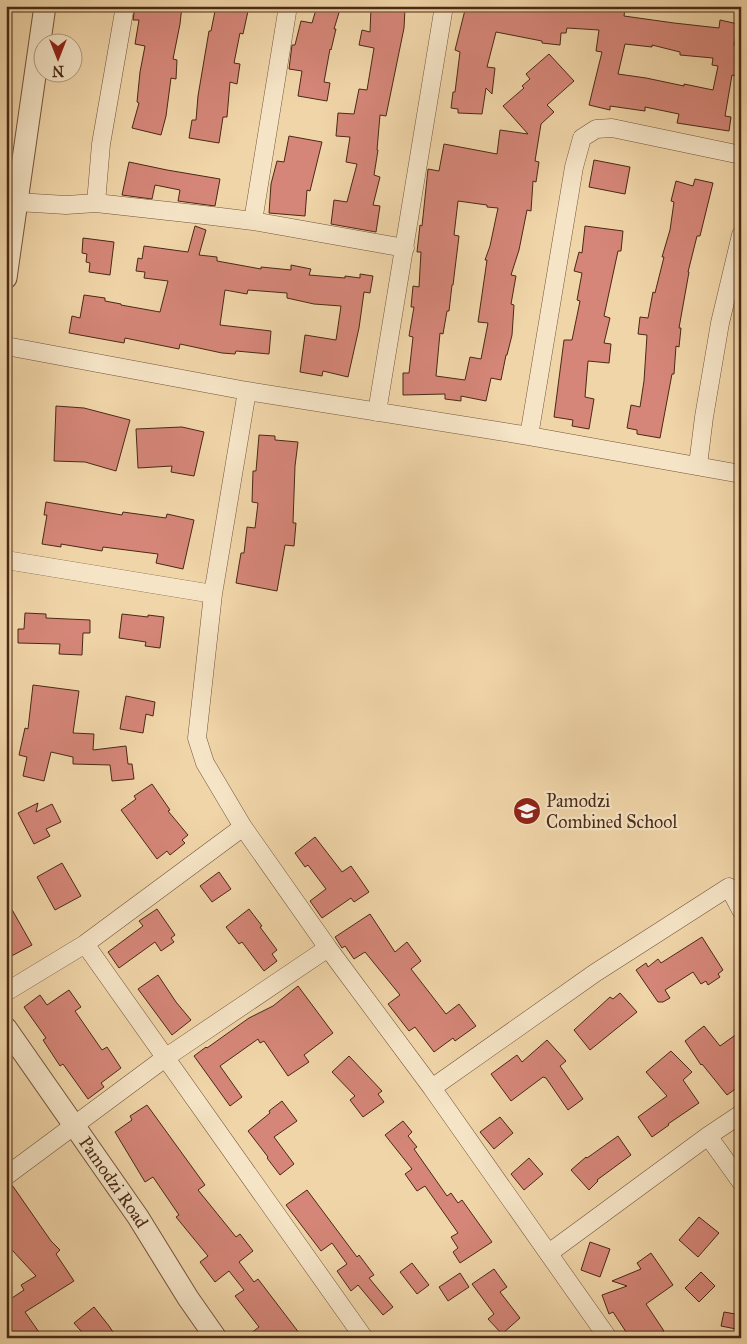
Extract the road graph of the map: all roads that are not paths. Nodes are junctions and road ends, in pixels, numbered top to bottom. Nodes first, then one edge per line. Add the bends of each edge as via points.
1 (45, 6) edge
2 (125, 6) edge
3 (288, 6) edge
4 (444, 6) edge
5 (741, 154) edge
6 (17, 202) junction
7 (96, 203) junction
8 (253, 221) junction
9 (741, 235) edge
10 (405, 248) junction
11 (6, 278) edge
12 (6, 346) edge
13 (247, 391) junction
14 (377, 412) junction
15 (529, 436) junction
16 (698, 465) junction
17 (741, 474) edge
18 (6, 560) edge
19 (213, 594) junction
20 (243, 827) junction
21 (741, 910) edge
22 (85, 944) junction
23 (328, 948) junction
24 (6, 992) edge
25 (6, 1028) edge
26 (165, 1058) junction
27 (432, 1088) junction
28 (741, 1114) edge
29 (74, 1125) junction
30 (708, 1136) junction
31 (6, 1176) edge
32 (741, 1182) edge
33 (549, 1252) junction
34 (216, 1338) edge
35 (364, 1338) edge
36 (608, 1338) edge

1 - 6 street
2 - 7 street via 101,144
3 - 8 street
4 - 10 street
5 - 15 street via 612,128 596,129 582,138 574,167
6 - 7 street
6 - 11 street
7 - 8 street
8 - 10 street
9 - 16 street via 720,323
10 - 14 street
12 - 13 street
13 - 14 street
13 - 19 street
14 - 15 street
15 - 16 street
16 - 17 street
18 - 19 street
19 - 20 street via 197,738 205,763
20 - 22 street
20 - 23 street
21 - 27 street via 729,887 595,973
22 - 24 street
22 - 26 street
23 - 26 street
23 - 27 street
25 - 29 street, Pamodzi Road
26 - 29 street
26 - 35 street
27 - 33 street
28 - 30 street
29 - 31 street
29 - 34 street, Pamodzi Road
30 - 32 street
30 - 33 street
33 - 36 street

